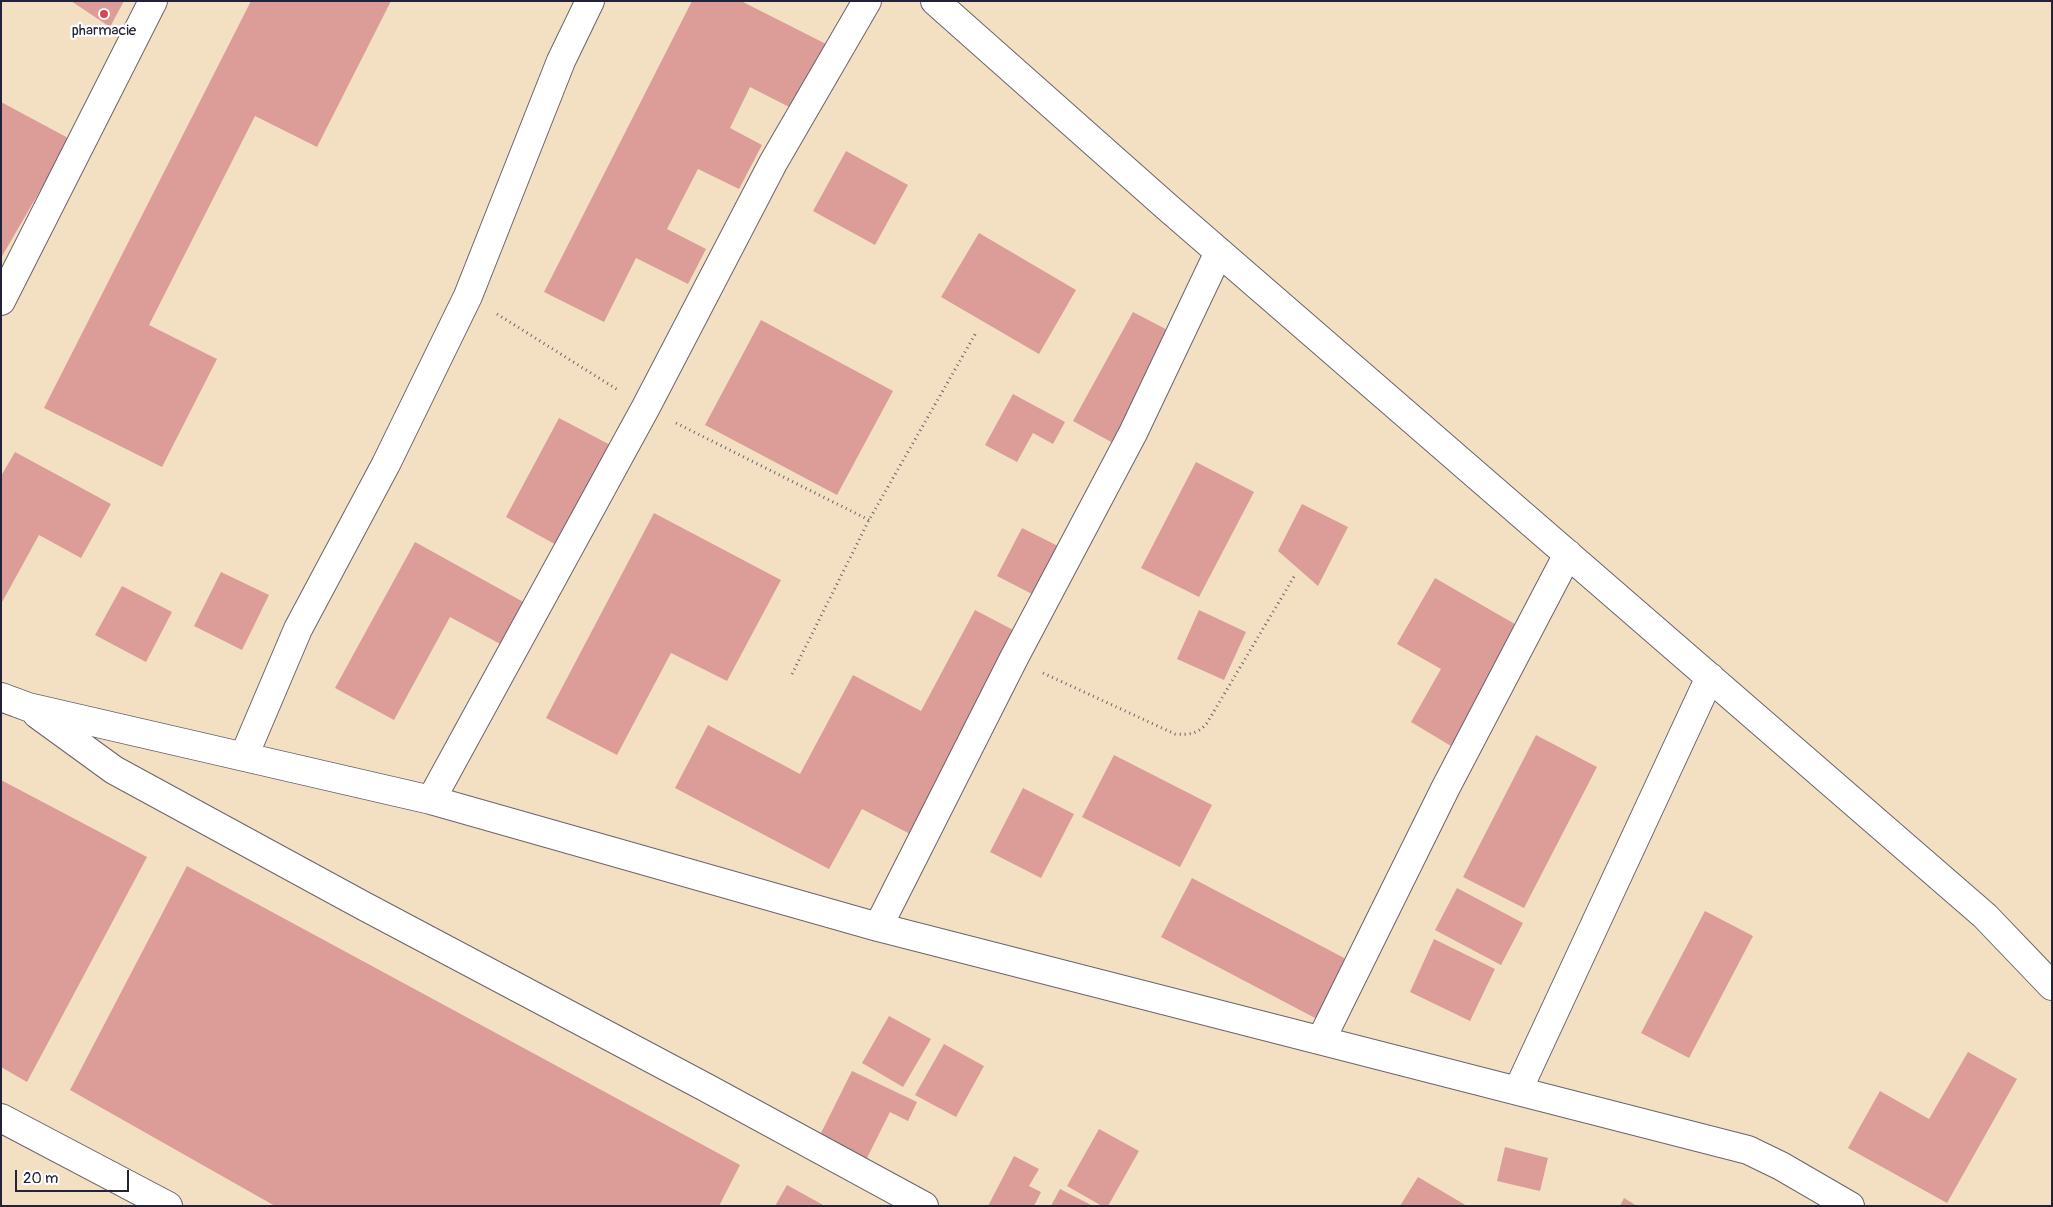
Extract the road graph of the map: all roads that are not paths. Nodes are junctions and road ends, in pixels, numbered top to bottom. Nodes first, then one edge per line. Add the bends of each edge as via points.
1 (153, 1) edge
2 (590, 1) edge
3 (867, 1) edge
4 (935, 1) edge
5 (1219, 252) junction
6 (1, 301) edge
7 (1568, 554) junction
8 (1710, 677) junction
9 (1, 697) edge
10 (28, 707) junction
11 (244, 756) junction
12 (431, 800) junction
13 (878, 927) junction
14 (2052, 986) edge
15 (1321, 1040) junction
16 (1518, 1090) junction
17 (1, 1118) edge
18 (168, 1206) edge
19 (924, 1206) edge
20 (1850, 1206) edge

1 - 6 street
2 - 11 street via 561,61 468,296 386,464 298,630
3 - 12 street via 773,163 646,407
4 - 5 street
5 - 7 street
5 - 13 street via 1133,433 1014,658
7 - 8 street
7 - 15 street via 1446,787
8 - 14 street via 1985,916
8 - 16 street
9 - 10 street
10 - 11 street
10 - 19 street via 114,770
11 - 12 street
12 - 13 street
13 - 15 street
15 - 16 street
16 - 20 street via 1748,1150
17 - 18 street

